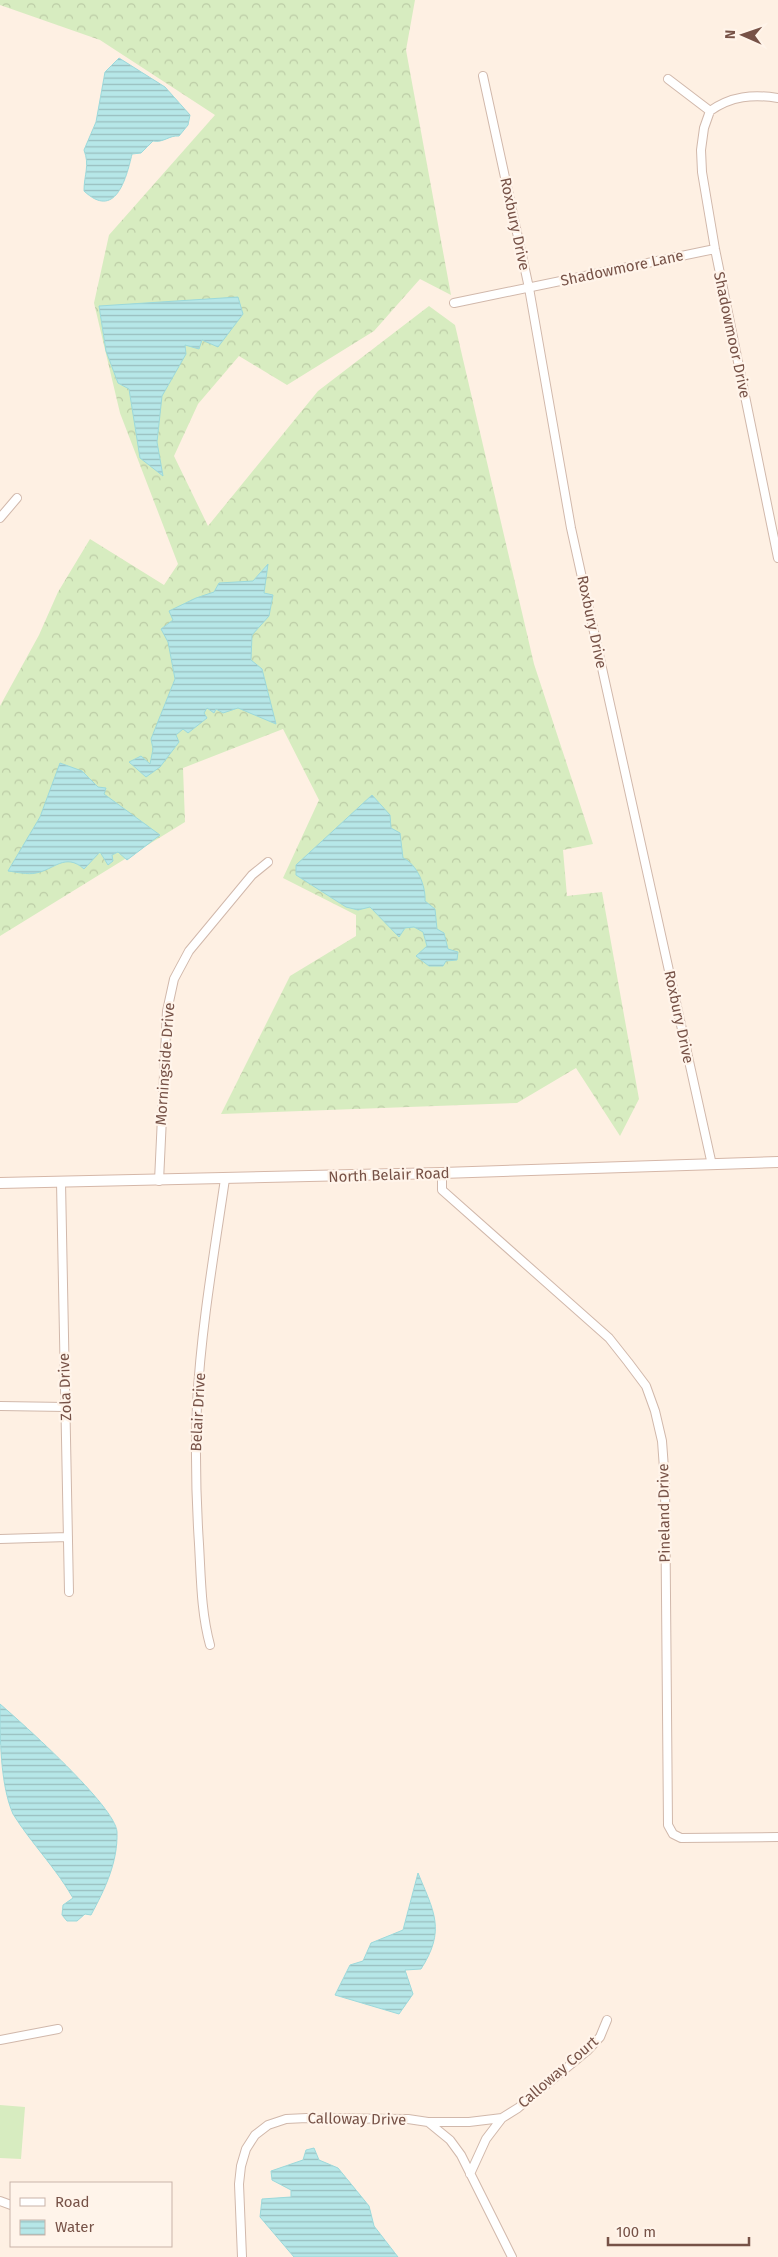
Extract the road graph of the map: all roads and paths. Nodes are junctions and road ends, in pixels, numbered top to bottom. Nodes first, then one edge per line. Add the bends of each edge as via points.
1 (483, 76) dead end
2 (668, 79) dead end
3 (778, 98) edge
4 (710, 111) junction
5 (715, 248) junction
6 (529, 288) junction
7 (454, 303) dead end
8 (17, 498) dead end
9 (0, 518) edge
10 (778, 558) edge
11 (268, 862) dead end
12 (778, 1162) edge
13 (712, 1165) junction
14 (442, 1173) junction
15 (225, 1179) junction
16 (159, 1181) junction
17 (61, 1182) junction
18 (0, 1183) edge
19 (0, 1406) edge
20 (66, 1407) junction
21 (68, 1537) junction
22 (0, 1539) edge
23 (70, 1592) dead end
24 (210, 1645) dead end
25 (778, 1838) edge
26 (607, 2020) dead end
27 (58, 2029) dead end
28 (0, 2040) edge
29 (502, 2118) junction
30 (428, 2122) junction
31 (470, 2174) junction
32 (242, 2257) edge
33 (512, 2257) edge

1 - 6 street, Roxbury Drive
2 - 4 street
3 - 4 street via 761,95 742,97 722,102
4 - 5 street, Shadowmoor Drive via 701,150
5 - 6 street, Shadowmore Lane
5 - 10 street, Shadowmoor Drive
6 - 7 street, Shadowmore Lane
6 - 13 street, Roxbury Drive via 571,528
8 - 9 street
11 - 16 street, Morningside Drive via 252,875 190,951 174,979 167,1011
12 - 13 main road, North Belair Road
13 - 14 main road, North Belair Road
14 - 15 main road, North Belair Road
14 - 25 street, Pineland Drive via 442,1190 609,1338 646,1386 655,1411 662,1441 665,1482 668,1825 673,1834 681,1838
15 - 16 main road, North Belair Road
15 - 24 street, Belair Drive via 197,1404 199,1537 204,1623
16 - 17 main road, North Belair Road
17 - 18 main road, North Belair Road
17 - 20 street, Zola Drive
19 - 20 street
20 - 21 street, Zola Drive
21 - 22 street
21 - 23 street, Zola Drive
26 - 29 street, Calloway Court via 600,2037 587,2051
27 - 28 street
29 - 30 street, Calloway Court
29 - 31 street, Calloway Court via 486,2138
30 - 31 street, Calloway Drive via 450,2140
30 - 32 street, Calloway Drive via 286,2118 268,2125 250,2142 241,2166
31 - 33 street, Calloway Drive

